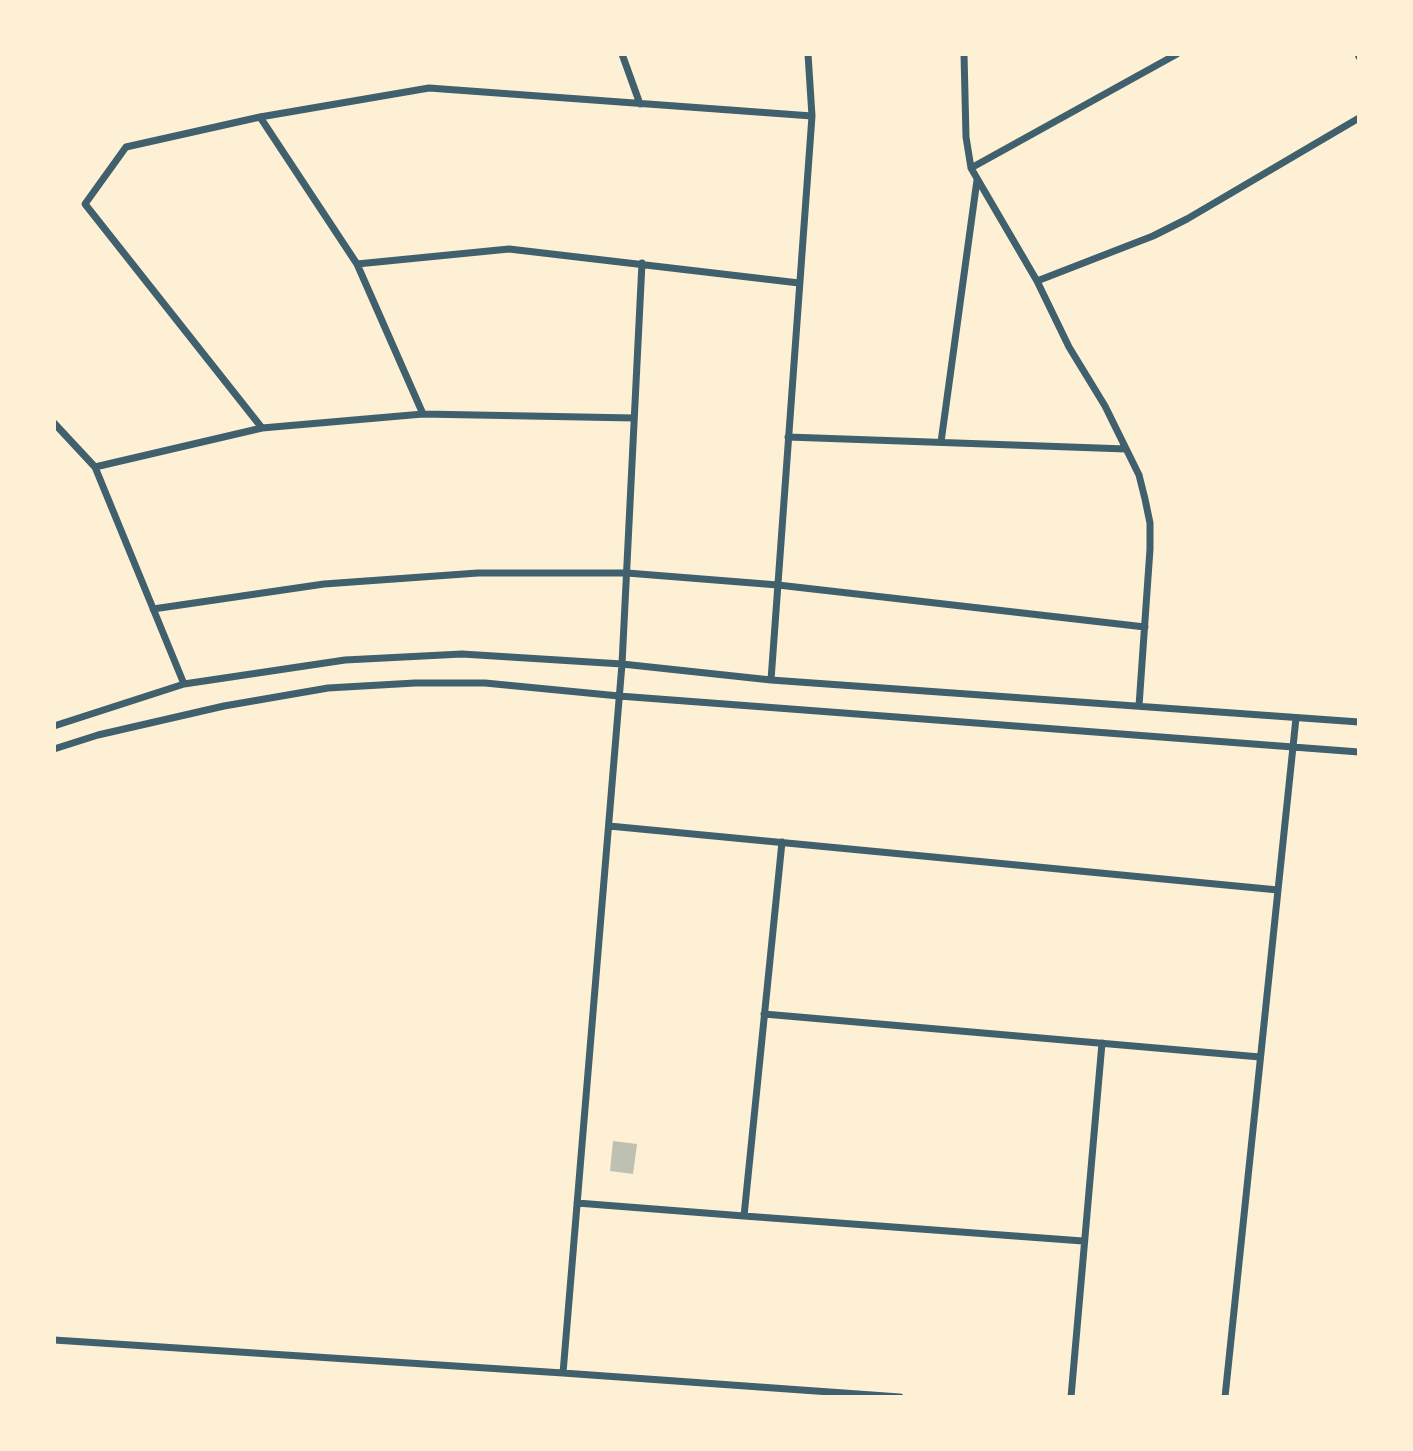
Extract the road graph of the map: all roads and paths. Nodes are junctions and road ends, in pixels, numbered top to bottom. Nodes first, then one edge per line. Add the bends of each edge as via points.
1 (622, 54) edge
2 (808, 54) edge
3 (964, 54) edge
4 (1177, 54) edge
5 (640, 104) junction
6 (812, 116) junction
7 (260, 117) junction
8 (1359, 118) edge
9 (971, 168) junction
10 (976, 180) junction
11 (642, 263) junction
12 (357, 264) junction
13 (1037, 281) junction
14 (799, 283) junction
15 (423, 414) junction
16 (634, 418) junction
17 (54, 423) edge
18 (262, 428) junction
19 (788, 437) junction
20 (941, 442) junction
21 (1126, 449) junction
22 (95, 467) junction
23 (627, 573) junction
24 (778, 585) junction
25 (153, 609) junction
26 (1145, 627) junction
27 (622, 664) junction
28 (771, 680) junction
29 (184, 684) junction
30 (619, 695) junction
31 (1139, 706) junction
32 (1296, 718) junction
33 (1359, 722) edge
34 (54, 726) edge
35 (1293, 748) junction
36 (54, 749) edge
37 (1359, 752) edge
38 (608, 826) junction
39 (782, 842) junction
40 (1278, 890) junction
41 (764, 1014) junction
42 (1102, 1043) junction
43 (1260, 1056) junction
44 (577, 1203) junction
45 (744, 1216) junction
46 (1083, 1241) junction
47 (54, 1340) edge
48 (563, 1373) junction
49 (900, 1397) edge
50 (1071, 1397) edge
51 (1225, 1397) edge

1 - 5 street
2 - 6 street
3 - 9 street
4 - 9 street
5 - 6 street
5 - 7 street via 429,88
6 - 14 street
7 - 12 street
7 - 18 street via 126,146 85,204
8 - 13 street via 1175,225
9 - 10 street
10 - 13 street
10 - 20 street
11 - 12 street via 509,249
11 - 14 street
11 - 16 street
12 - 15 street
13 - 21 street
14 - 19 street
15 - 16 street
15 - 18 street
16 - 23 street
17 - 22 street
18 - 22 street
19 - 20 street
19 - 24 street
20 - 21 street
21 - 26 street via 1139,475 1150,523
22 - 25 street
23 - 24 street
23 - 25 street via 465,573 324,584
23 - 27 street
24 - 26 street
24 - 28 street
25 - 29 street
26 - 31 street
27 - 28 street
27 - 29 street via 462,654 409,656 345,660
27 - 30 street
28 - 31 street
29 - 34 street
30 - 35 street
30 - 36 street via 485,683 328,688 224,706
30 - 38 street
31 - 32 street
32 - 33 street
32 - 35 street
35 - 37 street
35 - 40 street
38 - 39 street
38 - 44 street
39 - 40 street
39 - 41 street
40 - 43 street
41 - 42 street
41 - 45 street
42 - 43 street
42 - 46 street
43 - 51 street
44 - 45 street
44 - 48 street
45 - 46 street
46 - 50 street
47 - 48 street
48 - 49 street

